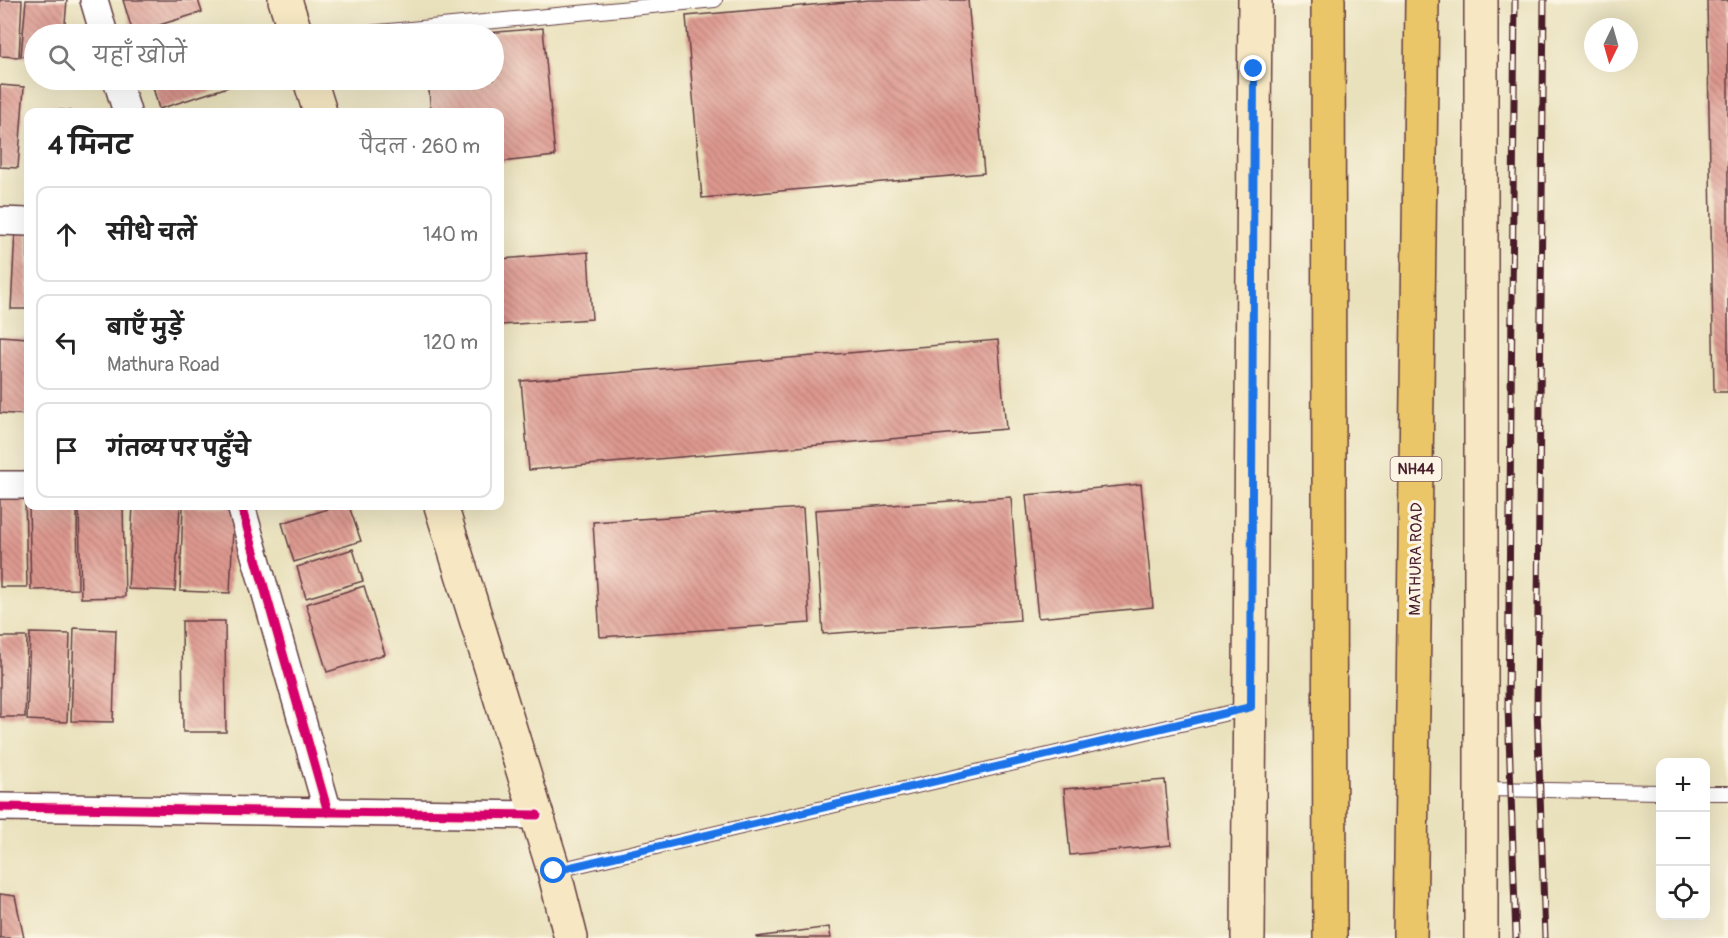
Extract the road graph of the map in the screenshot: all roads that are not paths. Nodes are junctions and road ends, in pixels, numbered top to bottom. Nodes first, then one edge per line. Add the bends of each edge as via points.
1 (94, 0) edge
2 (285, 0) edge
3 (715, 0) edge
4 (1255, 0) edge
5 (1328, 0) edge
6 (1422, 0) edge
7 (1481, 0) edge
8 (101, 24) edge
9 (293, 24) edge
10 (463, 24) edge
11 (120, 90) edge
12 (313, 90) edge
13 (126, 108) edge
14 (319, 108) edge
15 (0, 221) edge
16 (24, 222) edge
17 (0, 485) edge
18 (24, 485) edge
19 (243, 510) edge
20 (442, 510) edge
21 (1251, 707) junction
22 (1482, 789) junction
23 (1656, 792) edge
24 (1710, 793) edge
25 (1728, 793) edge
26 (0, 807) edge
27 (328, 812) junction
28 (537, 815) junction
29 (554, 871) junction
30 (571, 938) edge
31 (1248, 938) edge
32 (1330, 938) edge
33 (1410, 938) edge
34 (1482, 938) edge

1 - 8 street
2 - 9 main road
3 - 10 lane
4 - 21 main road
5 - 32 highway
6 - 33 highway, MATHURA ROAD / NH44
7 - 22 main road
11 - 13 street
12 - 14 main road
15 - 16 street
17 - 18 street
19 - 27 street
20 - 28 main road
21 - 29 lane
21 - 31 main road
22 - 23 lane
22 - 34 main road
24 - 25 lane
26 - 27 street
27 - 28 street
28 - 29 main road
29 - 30 main road

